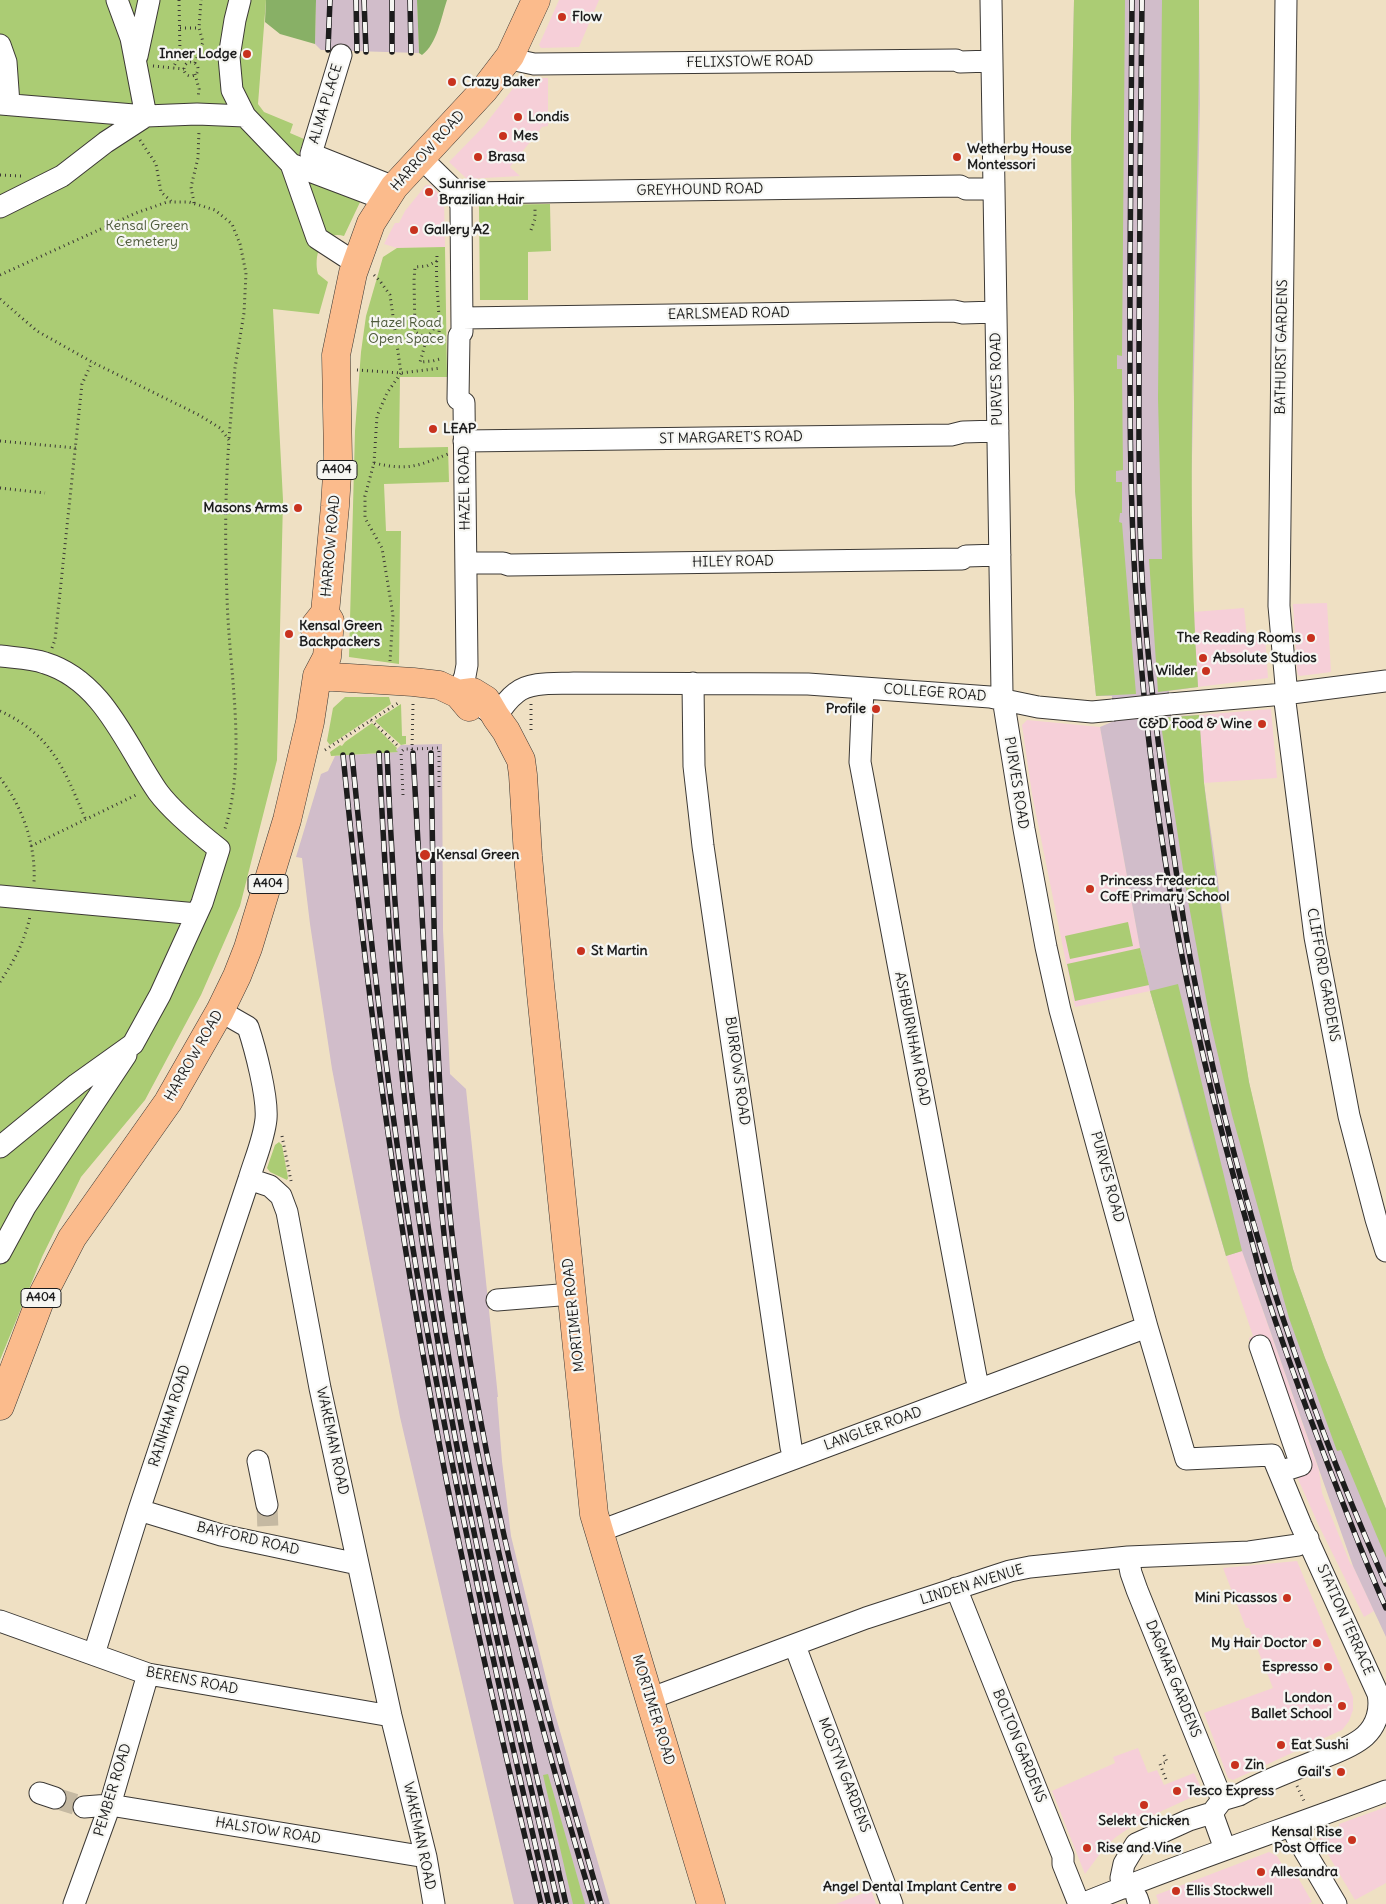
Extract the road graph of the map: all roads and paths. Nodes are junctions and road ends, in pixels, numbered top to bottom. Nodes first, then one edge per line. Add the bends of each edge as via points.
1 (117, 0) edge
2 (148, 0) edge
3 (179, 0) edge
4 (201, 0) edge
5 (240, 0) edge
6 (536, 0) edge
7 (991, 0) edge
8 (1286, 0) edge
9 (180, 28) junction
10 (200, 28) junction
11 (0, 45) edge
12 (341, 55) dead end
13 (510, 56) junction
14 (992, 61) junction
15 (136, 62) junction
16 (195, 63) junction
17 (184, 69) junction
18 (4, 104) edge
19 (200, 114) junction
20 (146, 116) junction
21 (245, 116) junction
22 (126, 129) junction
23 (421, 158) junction
24 (291, 164) junction
25 (994, 189) junction
26 (390, 193) junction
27 (458, 194) junction
28 (172, 202) junction
29 (194, 203) junction
30 (534, 205) dead end
31 (0, 207) edge
32 (531, 230) dead end
33 (437, 256) dead end
34 (437, 261) junction
35 (357, 264) junction
36 (0, 275) edge
37 (380, 280) dead end
38 (0, 299) edge
39 (996, 312) junction
40 (440, 320) junction
41 (462, 325) junction
42 (427, 338) junction
43 (439, 340) dead end
44 (439, 354) dead end
45 (92, 362) junction
46 (448, 367) dead end
47 (352, 370) dead end
48 (401, 373) junction
49 (998, 431) junction
50 (229, 440) junction
51 (0, 441) edge
52 (458, 447) junction
53 (76, 448) junction
54 (374, 463) junction
55 (0, 488) edge
56 (45, 493) dead end
57 (360, 495) dead end
58 (365, 496) junction
59 (1000, 555) junction
60 (466, 563) junction
61 (0, 656) edge
62 (47, 663) junction
63 (390, 667) dead end
64 (317, 676) junction
65 (1386, 681) edge
66 (693, 683) junction
67 (531, 686) junction
68 (863, 688) junction
69 (458, 694) junction
70 (1284, 694) junction
71 (413, 695) dead end
72 (403, 699) dead end
73 (1003, 700) junction
74 (0, 711) edge
75 (496, 718) junction
76 (372, 720) junction
77 (531, 732) dead end
78 (399, 747) dead end
79 (322, 749) dead end
80 (412, 749) junction
81 (0, 778) edge
82 (439, 790) dead end
83 (138, 794) dead end
84 (403, 795) dead end
85 (22, 816) dead end
86 (85, 818) junction
87 (31, 846) dead end
88 (219, 849) junction
89 (0, 896) edge
90 (197, 914) junction
91 (220, 1011) junction
92 (133, 1044) junction
93 (266, 1118) junction
94 (0, 1147) edge
95 (249, 1179) junction
96 (281, 1196) junction
97 (1386, 1251) edge
98 (0, 1253) edge
99 (572, 1294) junction
100 (497, 1300) dead end
101 (1147, 1327) junction
102 (1260, 1346) dead end
103 (980, 1389) junction
104 (0, 1406) edge
105 (794, 1458) junction
106 (258, 1461) dead end
107 (1275, 1463) junction
108 (267, 1505) tunnel mouth
109 (139, 1510) junction
110 (600, 1531) junction
111 (1308, 1538) junction
112 (1128, 1557) junction
113 (358, 1564) junction
114 (956, 1588) junction
115 (0, 1621) edge
116 (795, 1646) junction
117 (94, 1654) junction
118 (148, 1674) junction
119 (649, 1700) junction
120 (391, 1716) junction
121 (1164, 1755) dead end
122 (1168, 1782) dead end
123 (1296, 1782) dead end
124 (1386, 1791) edge
125 (1304, 1800) dead end
126 (110, 1805) junction
127 (84, 1807) tunnel mouth
128 (1217, 1807) junction
129 (1292, 1827) junction
130 (1225, 1849) junction
131 (426, 1857) junction
132 (1134, 1897) edge
133 (74, 1904) edge
134 (434, 1904) edge
135 (711, 1904) edge
136 (892, 1904) edge
137 (1081, 1904) edge
138 (1336, 1904) edge

1 - 15 street
2 - 15 street
3 - 9 path
4 - 10 path
5 - 21 street via 229,57 232,90
6 - 13 main road, HARROW ROAD / A404
7 - 14 street, PURVES ROAD
8 - 70 street, BATHURST GARDENS via 1279,606 1286,685
9 - 10 path
9 - 17 path via 180,54 173,68
10 - 16 path via 203,42
11 - 18 street via 6,62
12 - 26 street, ALMA PLACE via 312,154
13 - 14 street, FELIXSTOWE ROAD via 534,64
13 - 23 main road, HARROW ROAD / A404 via 484,90
14 - 25 street, PURVES ROAD
15 - 20 street
16 - 17 path via 190,62
16 - 17 path via 197,73 187,76
18 - 20 street
19 - 20 street
19 - 21 street
19 - 29 path via 198,158 191,187
20 - 22 street
21 - 24 street
22 - 28 path via 142,141 156,164 161,192
22 - 31 street via 62,176
23 - 26 main road, HARROW ROAD / A404
23 - 27 street
24 - 26 street
24 - 35 street via 317,238
25 - 27 street, GREYHOUND ROAD via 960,186
25 - 39 street, PURVES ROAD
26 - 35 main road, HARROW ROAD / A404 via 371,223
27 - 41 street, HAZEL ROAD via 461,207
28 - 29 path
28 - 36 path via 136,213
29 - 50 path via 215,210 232,224 246,273
30 - 32 path via 535,219
33 - 34 path
34 - 40 path
34 - 42 path via 415,267 415,332
35 - 64 main road, HARROW ROAD / A404 via 336,355 338,459 335,506 325,613 312,629 309,654
37 - 48 path via 390,295
38 - 45 path via 37,330
39 - 41 street, EARLSMEAD ROAD via 963,313 954,310
39 - 49 street, PURVES ROAD
40 - 42 path
40 - 43 path
41 - 52 street, HAZEL ROAD via 458,399 464,402
42 - 44 path via 420,362 440,360
45 - 50 path via 199,414 220,428
45 - 53 path via 82,384
46 - 48 path
47 - 48 path
48 - 54 path via 377,416
49 - 52 street, ST MARGARET'S ROAD via 951,435
49 - 59 street, PURVES ROAD
50 - 88 path via 227,596 236,751 232,810
51 - 53 path
52 - 54 path via 415,467
52 - 60 street, HAZEL ROAD
53 - 62 path via 55,640
54 - 58 path
55 - 56 path
57 - 58 path
58 - 63 path via 365,518 382,548 393,615
59 - 60 street, HILEY ROAD via 966,556 962,559
59 - 73 street, PURVES ROAD
60 - 69 street, HAZEL ROAD via 468,665
61 - 62 street
62 - 88 street via 77,678 94,694 160,794
64 - 69 main road via 439,685
64 - 91 main road, HARROW ROAD / A404 via 310,722 287,820 248,948
65 - 70 street, COLLEGE ROAD
66 - 67 street, COLLEGE ROAD
66 - 68 street, COLLEGE ROAD
66 - 105 street, BURROWS ROAD via 694,766 703,846
67 - 75 street, COLLEGE ROAD via 516,693
67 - 77 path
68 - 73 street, COLLEGE ROAD
68 - 103 street, ASHBURNHAM ROAD via 860,762
69 - 75 main road via 472,692 486,700
70 - 73 street, COLLEGE ROAD, bridge via 1092,712
70 - 97 street, CLIFFORD GARDENS via 1315,937 1349,1116
71 - 80 path
72 - 76 path
73 - 101 street, PURVES ROAD via 1024,829 1060,1010
74 - 86 path via 39,735 67,776
75 - 99 main road, MORTIMER ROAD via 520,758 523,775 538,964
76 - 78 path
76 - 79 path via 326,750
80 - 82 path via 439,748
80 - 84 path via 402,752
81 - 85 path
83 - 86 path
86 - 87 path
88 - 90 street
89 - 90 street
90 - 92 street via 160,995
91 - 93 street via 248,1027 259,1066
91 - 104 main road, HARROW ROAD / A404 via 168,1102 72,1238 41,1298
92 - 94 street
92 - 98 street via 25,1207
93 - 95 street
93 - 96 path via 279,1122 292,1183
95 - 96 street via 270,1186
95 - 109 street, RAINHAM ROAD
96 - 113 street, WAKEMAN ROAD via 287,1212
99 - 100 street
99 - 110 main road, MORTIMER ROAD via 594,1514
101 - 103 street, LANGLER ROAD
101 - 107 street, PURVES ROAD via 1186,1459
102 - 107 street via 1301,1465
103 - 105 street, LANGLER ROAD
105 - 110 street, LANGLER ROAD
106 - 108 street
107 - 111 street, STATION TERRACE
109 - 113 street, BAYFORD ROAD via 221,1534 266,1538
109 - 117 street, RAINHAM ROAD
110 - 119 main road, MORTIMER ROAD
111 - 112 street, LINDEN AVENUE via 1298,1545 1249,1552
111 - 128 street, STATION TERRACE via 1378,1694 1377,1718 1364,1737 1347,1748
112 - 114 street, LINDEN AVENUE via 1010,1571
112 - 128 street, DAGMAR GARDENS
113 - 120 street, WAKEMAN ROAD
114 - 116 street, LINDEN AVENUE
114 - 137 street, BOLTON GARDENS
115 - 117 street, BERENS ROAD
116 - 119 street, LINDEN AVENUE
116 - 136 street, MOSTYN GARDENS
117 - 118 street, BERENS ROAD
118 - 120 street, BERENS ROAD
118 - 126 street, PEMBER ROAD
119 - 135 main road, MORTIMER ROAD
120 - 131 street, WAKEMAN ROAD
121 - 122 path via 1166,1762 1160,1764
123 - 125 path
124 - 129 street
126 - 127 street, HALSTOW ROAD
126 - 131 street, HALSTOW ROAD
126 - 133 street, PEMBER ROAD
128 - 130 street
128 - 132 street, STATION TERRACE via 1136,1844 1124,1864 1121,1878
129 - 130 street
129 - 138 street
130 - 132 street
131 - 134 street, WAKEMAN ROAD
132 - 137 street

